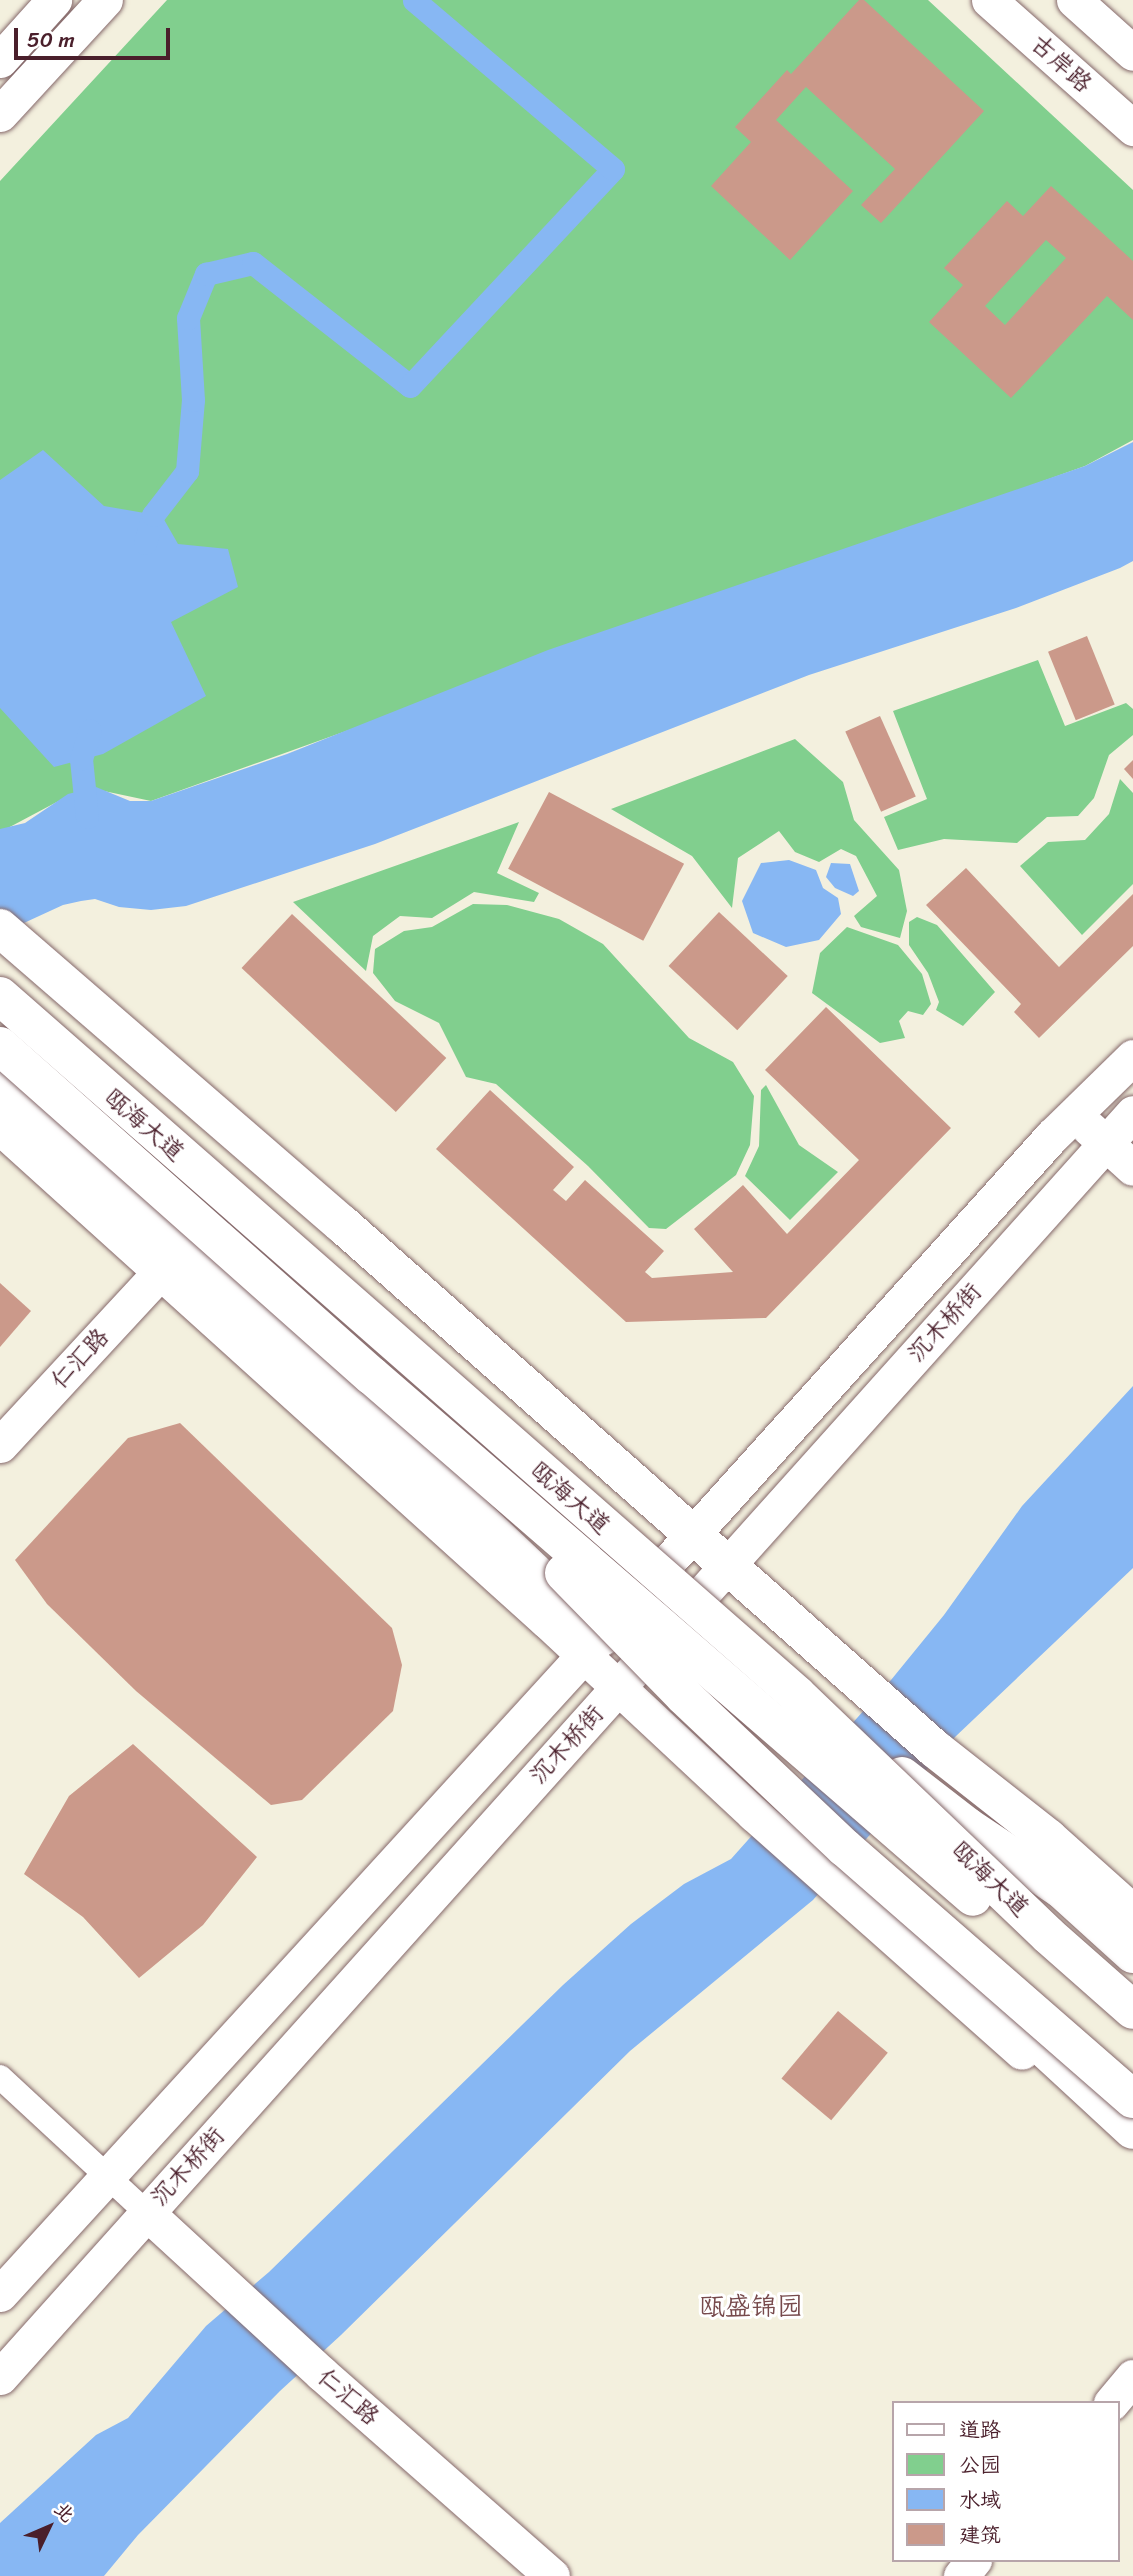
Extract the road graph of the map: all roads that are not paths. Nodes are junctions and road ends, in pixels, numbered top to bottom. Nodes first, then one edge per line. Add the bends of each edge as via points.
1 (105, 0) edge
2 (989, 0) edge
3 (1074, 0) edge
4 (50, 1) edge
5 (78, 29) junction
6 (1133, 53) edge
7 (0, 60) edge
8 (0, 114) edge
9 (1133, 128) edge
10 (0, 928) edge
11 (0, 996) edge
12 (0, 1046) edge
13 (1133, 1057) edge
14 (0, 1085) edge
15 (1133, 1113) edge
16 (1075, 1115) junction
17 (0, 1127) edge
18 (1107, 1142) junction
19 (1133, 1168) edge
20 (160, 1272) junction
21 (233, 1339) junction
22 (321, 1370) junction
23 (372, 1376) junction
24 (0, 1445) edge
25 (693, 1534) junction
26 (729, 1564) junction
27 (592, 1646) junction
28 (626, 1679) junction
29 (797, 1695) junction
30 (834, 1870) junction
31 (1133, 1914) edge
32 (1133, 1954) edge
33 (1133, 2010) edge
34 (1133, 2040) edge
35 (0, 2077) edge
36 (1133, 2099) edge
37 (1133, 2130) edge
38 (1133, 2151) edge
39 (108, 2176) junction
40 (147, 2213) junction
41 (0, 2294) edge
42 (0, 2377) edge
43 (1133, 2377) edge
44 (1113, 2401) edge
45 (552, 2576) edge

1 - 5 street
2 - 9 street, 古岸路
3 - 6 street
4 - 5 street
4 - 7 street
5 - 8 street
10 - 25 main road
11 - 29 main road, 瓯海大道, bridge
12 - 23 main road, 瓯海大道, bridge
13 - 16 street, 沉木桥街
14 - 22 main road
15 - 18 street, 沉木桥街
16 - 18 street
16 - 25 street, 沉木桥街
17 - 20 street
18 - 19 street
18 - 26 street, 沉木桥街
20 - 21 street
20 - 24 street, 仁汇路
21 - 22 street
21 - 27 street via 547,1621
22 - 27 main road
23 - 34 main road, 瓯海大道, bridge
23 - 36 main road, bridge via 694,1705 845,1848
25 - 26 main road
25 - 27 street, 沉木桥街
26 - 28 street, 沉木桥街
26 - 31 main road via 935,1749 1048,1838
27 - 28 main road
27 - 39 street, 沉木桥街
28 - 30 main road
28 - 40 street, 沉木桥街
29 - 32 main road, bridge via 968,1827 1061,1889
29 - 33 main road, 瓯海大道, bridge
30 - 37 main road
30 - 38 street
35 - 39 street
39 - 40 street
39 - 41 street, 沉木桥街
40 - 42 street, 沉木桥街
40 - 45 street, 仁汇路
43 - 44 street

